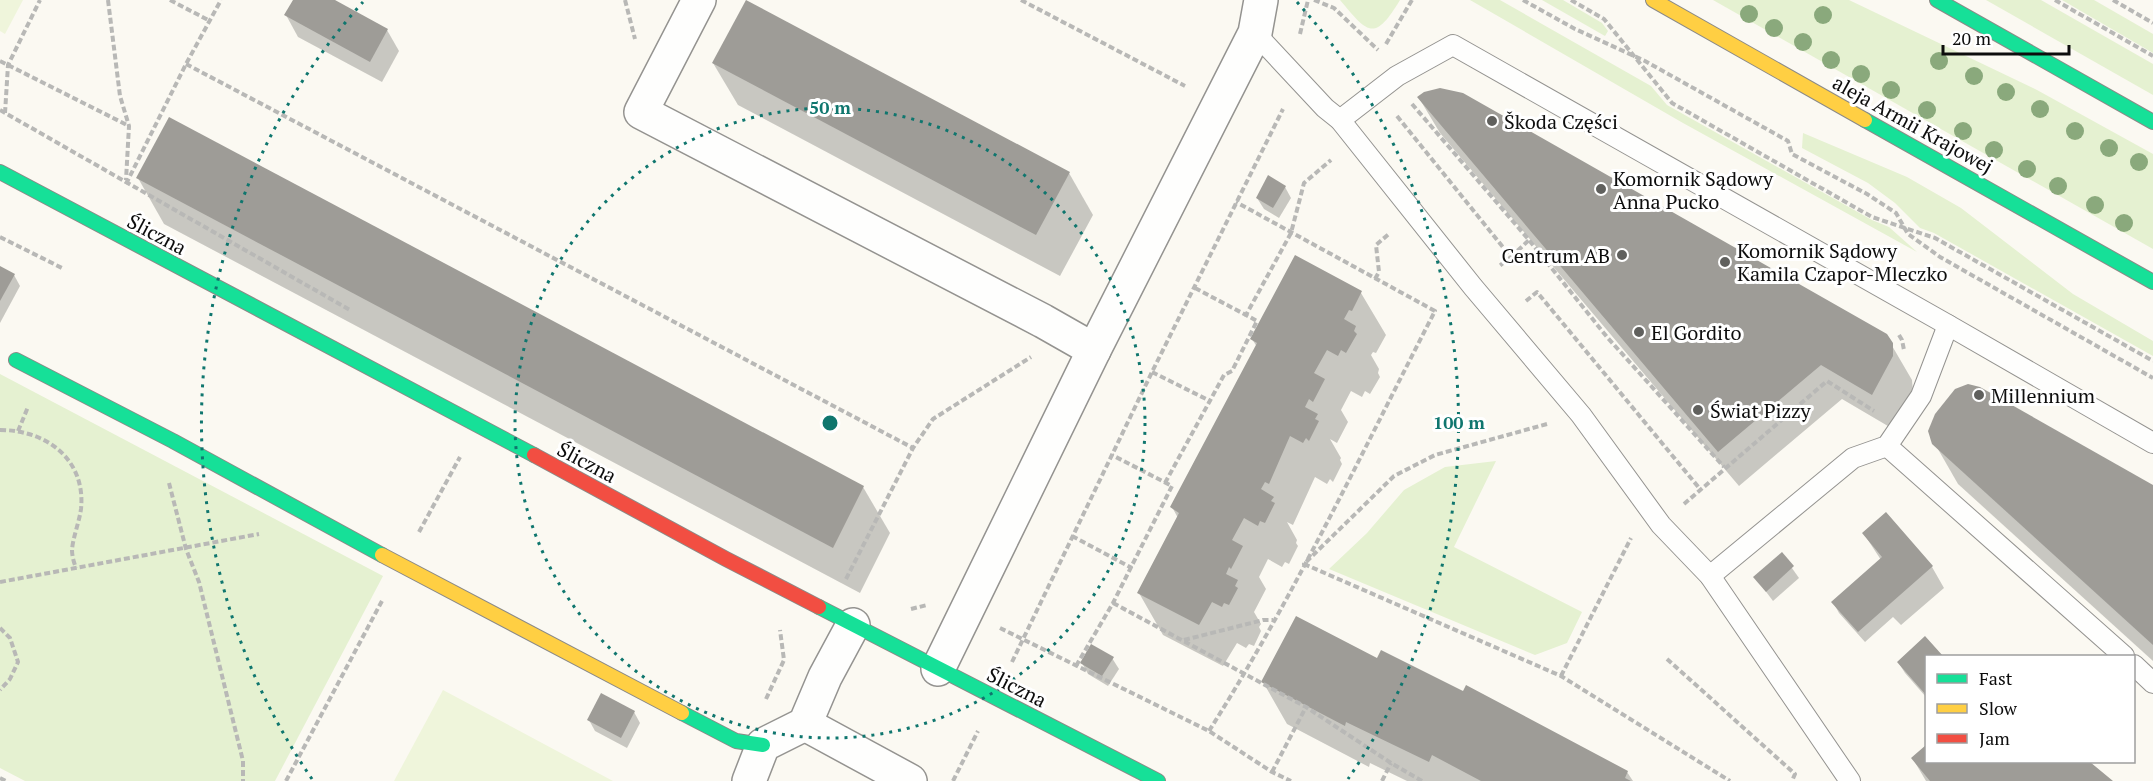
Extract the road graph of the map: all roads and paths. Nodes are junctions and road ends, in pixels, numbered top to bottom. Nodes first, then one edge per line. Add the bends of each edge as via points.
1 (40, 0) edge
2 (108, 0) edge
3 (170, 0) edge
4 (221, 0) edge
5 (699, 0) edge
6 (1021, 0) edge
7 (1261, 0) edge
8 (1308, 0) edge
9 (1314, 0) edge
10 (1412, 0) edge
11 (1523, 0) edge
12 (1571, 0) edge
13 (1653, 0) edge
14 (1937, 0) edge
15 (2055, 0) edge
16 (2113, 0) edge
17 (210, 21) junction
18 (2153, 23) edge
19 (1255, 33) junction
20 (1635, 56) junction
21 (2153, 56) edge
22 (0, 61) edge
23 (186, 64) junction
24 (8, 66) junction
25 (1292, 72) junction
26 (1397, 76) junction
27 (1186, 86) dead end
28 (1408, 94) junction
29 (2, 111) edge
30 (1340, 120) junction
31 (2153, 122) edge
32 (129, 126) junction
33 (1355, 140) junction
34 (0, 172) edge
35 (126, 184) junction
36 (1236, 202) junction
37 (1414, 213) junction
38 (1905, 228) junction
39 (1292, 233) junction
40 (0, 237) edge
41 (1529, 240) junction
42 (1505, 250) dead end
43 (1511, 257) dead end
44 (64, 269) dead end
45 (1375, 279) junction
46 (2153, 282) edge
47 (1195, 288) junction
48 (355, 313) dead end
49 (1246, 315) junction
50 (1502, 321) junction
51 (1948, 325) junction
52 (1894, 329) dead end
53 (1081, 342) junction
54 (1904, 351) dead end
55 (16, 360) dead end
56 (2153, 361) edge
57 (1152, 372) junction
58 (2153, 378) edge
59 (1210, 401) junction
60 (1881, 402) dead end
61 (1581, 416) junction
62 (477, 424) junction
63 (0, 430) edge
64 (173, 441) junction
65 (2153, 443) edge
66 (1887, 446) junction
67 (913, 448) junction
68 (1112, 455) junction
69 (1724, 467) junction
70 (1165, 483) junction
71 (1700, 489) junction
72 (297, 510) junction
73 (1656, 518) junction
74 (1072, 536) junction
75 (186, 549) junction
76 (1304, 564) junction
77 (401, 565) junction
78 (76, 568) junction
79 (1132, 568) junction
80 (837, 575) dead end
81 (1710, 576) junction
82 (846, 580) junction
83 (0, 582) edge
84 (856, 585) dead end
85 (786, 590) junction
86 (1113, 603) junction
87 (905, 610) dead end
88 (967, 612) junction
89 (1274, 620) junction
90 (853, 625) junction
91 (0, 628) edge
92 (1024, 640) junction
93 (1184, 640) junction
94 (2122, 655) edge
95 (1667, 659) dead end
96 (1076, 666) junction
97 (2135, 667) edge
98 (938, 669) junction
99 (1245, 675) junction
100 (1561, 676) junction
101 (2153, 682) edge
102 (0, 690) edge
103 (995, 697) junction
104 (1306, 707) junction
105 (805, 724) junction
106 (1209, 731) junction
107 (763, 744) junction
108 (1391, 764) junction
109 (1272, 772) junction
110 (0, 778) edge
111 (6, 781) edge
112 (243, 781) edge
113 (286, 781) edge
114 (749, 781) edge
115 (910, 781) edge
116 (953, 781) edge
117 (1158, 781) edge
118 (1291, 781) edge
119 (1382, 781) edge
120 (1422, 781) edge
121 (1730, 781) edge
122 (1792, 781) edge
123 (1850, 781) edge

1 - 24 path
2 - 32 path via 120,96
3 - 17 path
4 - 17 path
5 - 53 street via 641,112
6 - 27 path
7 - 19 street
8 - 25 path
9 - 10 path via 1334,8 1381,52
11 - 20 path
12 - 20 path via 1604,19
13 - 46 street, aleja Armii Krajowej
14 - 31 street
15 - 21 path
16 - 18 path
17 - 23 path
19 - 25 lane
19 - 53 street
20 - 38 path via 1672,103 1872,217
20 - 38 path via 1788,141 1792,154 1887,207
22 - 24 path
23 - 35 path
23 - 67 path
24 - 29 path
24 - 32 path
25 - 30 lane
25 - 36 path via 1282,113
26 - 28 path
26 - 30 lane
26 - 51 lane via 1453,45
28 - 41 path via 1413,105
28 - 42 path via 1392,110
29 - 35 path
30 - 33 lane
32 - 35 path
33 - 37 lane
33 - 39 path via 1304,183
34 - 62 street, Śliczna
35 - 48 path
36 - 39 path
36 - 47 path
37 - 45 path via 1376,245
37 - 50 lane
38 - 56 path via 1935,238
38 - 58 path via 1940,257
39 - 45 path
39 - 49 path
40 - 44 path
41 - 43 path
41 - 69 path via 1607,337
45 - 76 path via 1435,311
47 - 49 path
47 - 57 path
49 - 59 path via 1257,321 1232,371 1224,375
50 - 61 lane
50 - 71 path via 1537,292
51 - 65 lane
51 - 66 lane via 1921,396
52 - 54 path
53 - 67 path via 933,419
53 - 88 street
55 - 64 street
57 - 59 path
57 - 68 path
59 - 70 path
60 - 69 path via 1875,412 1827,381
61 - 73 lane
61 - 76 path via 1435,455 1394,476
62 - 77 path
62 - 85 street, Śliczna
63 - 78 path via 18,431 54,445 67,456 78,474 82,493 72,552
64 - 72 street
64 - 75 path via 163,460
66 - 81 lane via 1854,458
66 - 94 lane
67 - 82 path
68 - 70 path
68 - 74 path
69 - 71 path
70 - 79 path via 1172,486
71 - 73 path
72 - 75 path via 283,530
72 - 77 street
73 - 81 lane
73 - 100 path via 1638,524
74 - 79 path
74 - 92 path
75 - 78 path
75 - 112 path via 199,582 243,761
76 - 89 path
76 - 100 path
77 - 107 street via 736,741
77 - 113 path
78 - 83 path
79 - 86 path
80 - 82 path
81 - 123 lane
82 - 84 path
85 - 90 street, Śliczna
85 - 107 path via 777,607 784,660 754,724
86 - 93 path
86 - 96 path
87 - 88 path via 943,601
88 - 92 path
88 - 98 street
89 - 93 path
89 - 99 path
90 - 98 street, Śliczna
90 - 105 street
91 - 102 path via 10,638 18,662
92 - 96 path
92 - 103 path
93 - 99 path
95 - 122 path via 1795,774
96 - 106 path
97 - 101 lane
98 - 103 street, Śliczna
99 - 104 path
99 - 106 path
100 - 121 path
103 - 116 path
103 - 117 street, Śliczna
104 - 108 path
104 - 109 path
105 - 107 street
105 - 115 street
106 - 109 path
107 - 114 street
108 - 119 path
108 - 120 path
109 - 118 path
110 - 111 path

